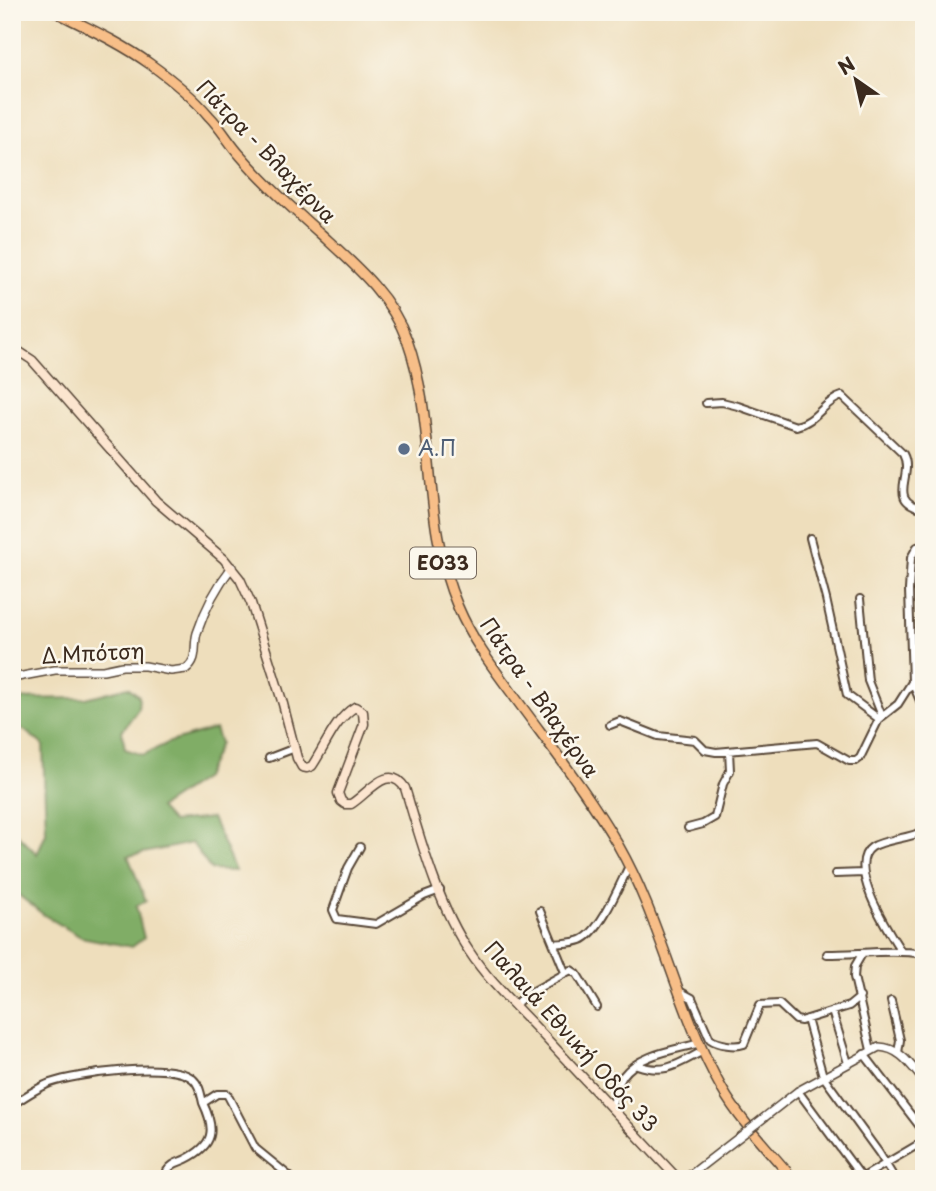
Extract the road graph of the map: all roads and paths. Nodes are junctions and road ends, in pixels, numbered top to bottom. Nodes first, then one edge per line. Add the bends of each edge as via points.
1 (56, 12) edge
2 (12, 347) edge
3 (706, 403) dead end
4 (924, 509) edge
5 (810, 538) dead end
6 (924, 545) edge
7 (232, 567) junction
8 (860, 599) dead end
9 (924, 677) edge
10 (12, 678) edge
11 (912, 682) junction
12 (924, 710) edge
13 (880, 717) junction
14 (610, 725) dead end
15 (295, 748) junction
16 (729, 751) junction
17 (269, 758) dead end
18 (688, 828) dead end
19 (924, 833) edge
20 (360, 847) dead end
21 (629, 866) junction
22 (863, 873) junction
23 (835, 874) dead end
24 (440, 890) junction
25 (540, 911) dead end
26 (554, 944) junction
27 (901, 951) junction
28 (827, 954) dead end
29 (862, 954) junction
30 (924, 954) edge
31 (565, 972) junction
32 (679, 991) junction
33 (860, 997) junction
34 (891, 1001) dead end
35 (515, 1004) junction
36 (597, 1007) dead end
37 (832, 1012) junction
38 (807, 1019) junction
39 (702, 1047) junction
40 (867, 1052) junction
41 (898, 1053) junction
42 (848, 1063) junction
43 (637, 1065) junction
44 (922, 1069) edge
45 (823, 1076) junction
46 (924, 1081) edge
47 (798, 1091) junction
48 (203, 1103) junction
49 (12, 1105) edge
50 (611, 1108) junction
51 (924, 1132) edge
52 (924, 1141) edge
53 (886, 1162) junction
54 (863, 1178) edge
55 (168, 1179) edge
56 (293, 1179) edge
57 (678, 1179) edge
58 (685, 1179) edge
59 (793, 1179) edge
60 (895, 1179) edge

1 - 21 main road, Πάτρα - Βλαχέρνα / ΕΟ33 via 148,62 187,94 239,155 369,279 395,314 415,368 432,512 460,612 490,664 595,809
2 - 7 main road via 32,360 156,501
3 - 4 street via 738,406 796,426 842,396 903,454 908,465 903,494 909,503
5 - 13 street via 847,695
6 - 11 street via 911,558
7 - 10 street, Δ.Μπότση via 212,596 195,639 195,657 186,669 132,666 55,670
7 - 15 main road via 251,603
8 - 13 street via 867,681
9 - 11 street
11 - 12 street
11 - 13 street via 898,704
13 - 16 street via 856,761 817,743
14 - 16 street via 620,721 658,736 687,737 705,750
15 - 17 street
15 - 24 main road, Παλαιά Εθνική Οδός 33 via 302,767 312,766 344,716 355,707 363,712 364,724 338,798 351,804 385,778 401,781
16 - 18 street via 730,771 716,817
19 - 22 street via 873,846 865,853
20 - 24 street via 333,910 337,919 376,924
21 - 26 street via 591,933 583,940
21 - 32 main road, Πάτρα - Βλαχέρνα / ΕΟ33
22 - 23 street
22 - 27 street
24 - 35 main road, Παλαιά Εθνική Οδός 33 via 469,952
25 - 26 street
26 - 31 street
27 - 29 street
27 - 30 street
28 - 29 street
29 - 33 street via 854,977
31 - 35 street
31 - 36 street via 577,974
32 - 38 street via 692,998 707,1036 714,1042 744,1044 760,1004 779,1004 796,1020
32 - 39 main road, Πάτρα - Βλαχέρνα / ΕΟ33
33 - 37 street
33 - 40 street
34 - 41 street via 900,1040
35 - 50 main road, Παλαιά Εθνική Οδός 33
37 - 38 street
37 - 42 street
38 - 45 street
39 - 43 street via 664,1053
39 - 43 street via 668,1069
39 - 59 main road, Πάτρα - Βλαχέρνα / ΕΟ33 via 724,1092
40 - 41 street via 887,1048
40 - 42 street
40 - 51 street
41 - 44 street
42 - 45 street
43 - 50 street via 621,1079
44 - 46 street
45 - 47 street
45 - 53 street
47 - 54 street
47 - 58 street, bridge
48 - 49 street via 192,1078 163,1069 66,1078 46,1084
48 - 55 street via 212,1128 208,1142 200,1152 171,1165
48 - 56 street via 216,1094 227,1094 255,1148
50 - 57 main road, Παλαιά Εθνική Οδός 33
52 - 53 street
53 - 54 street
53 - 60 street

